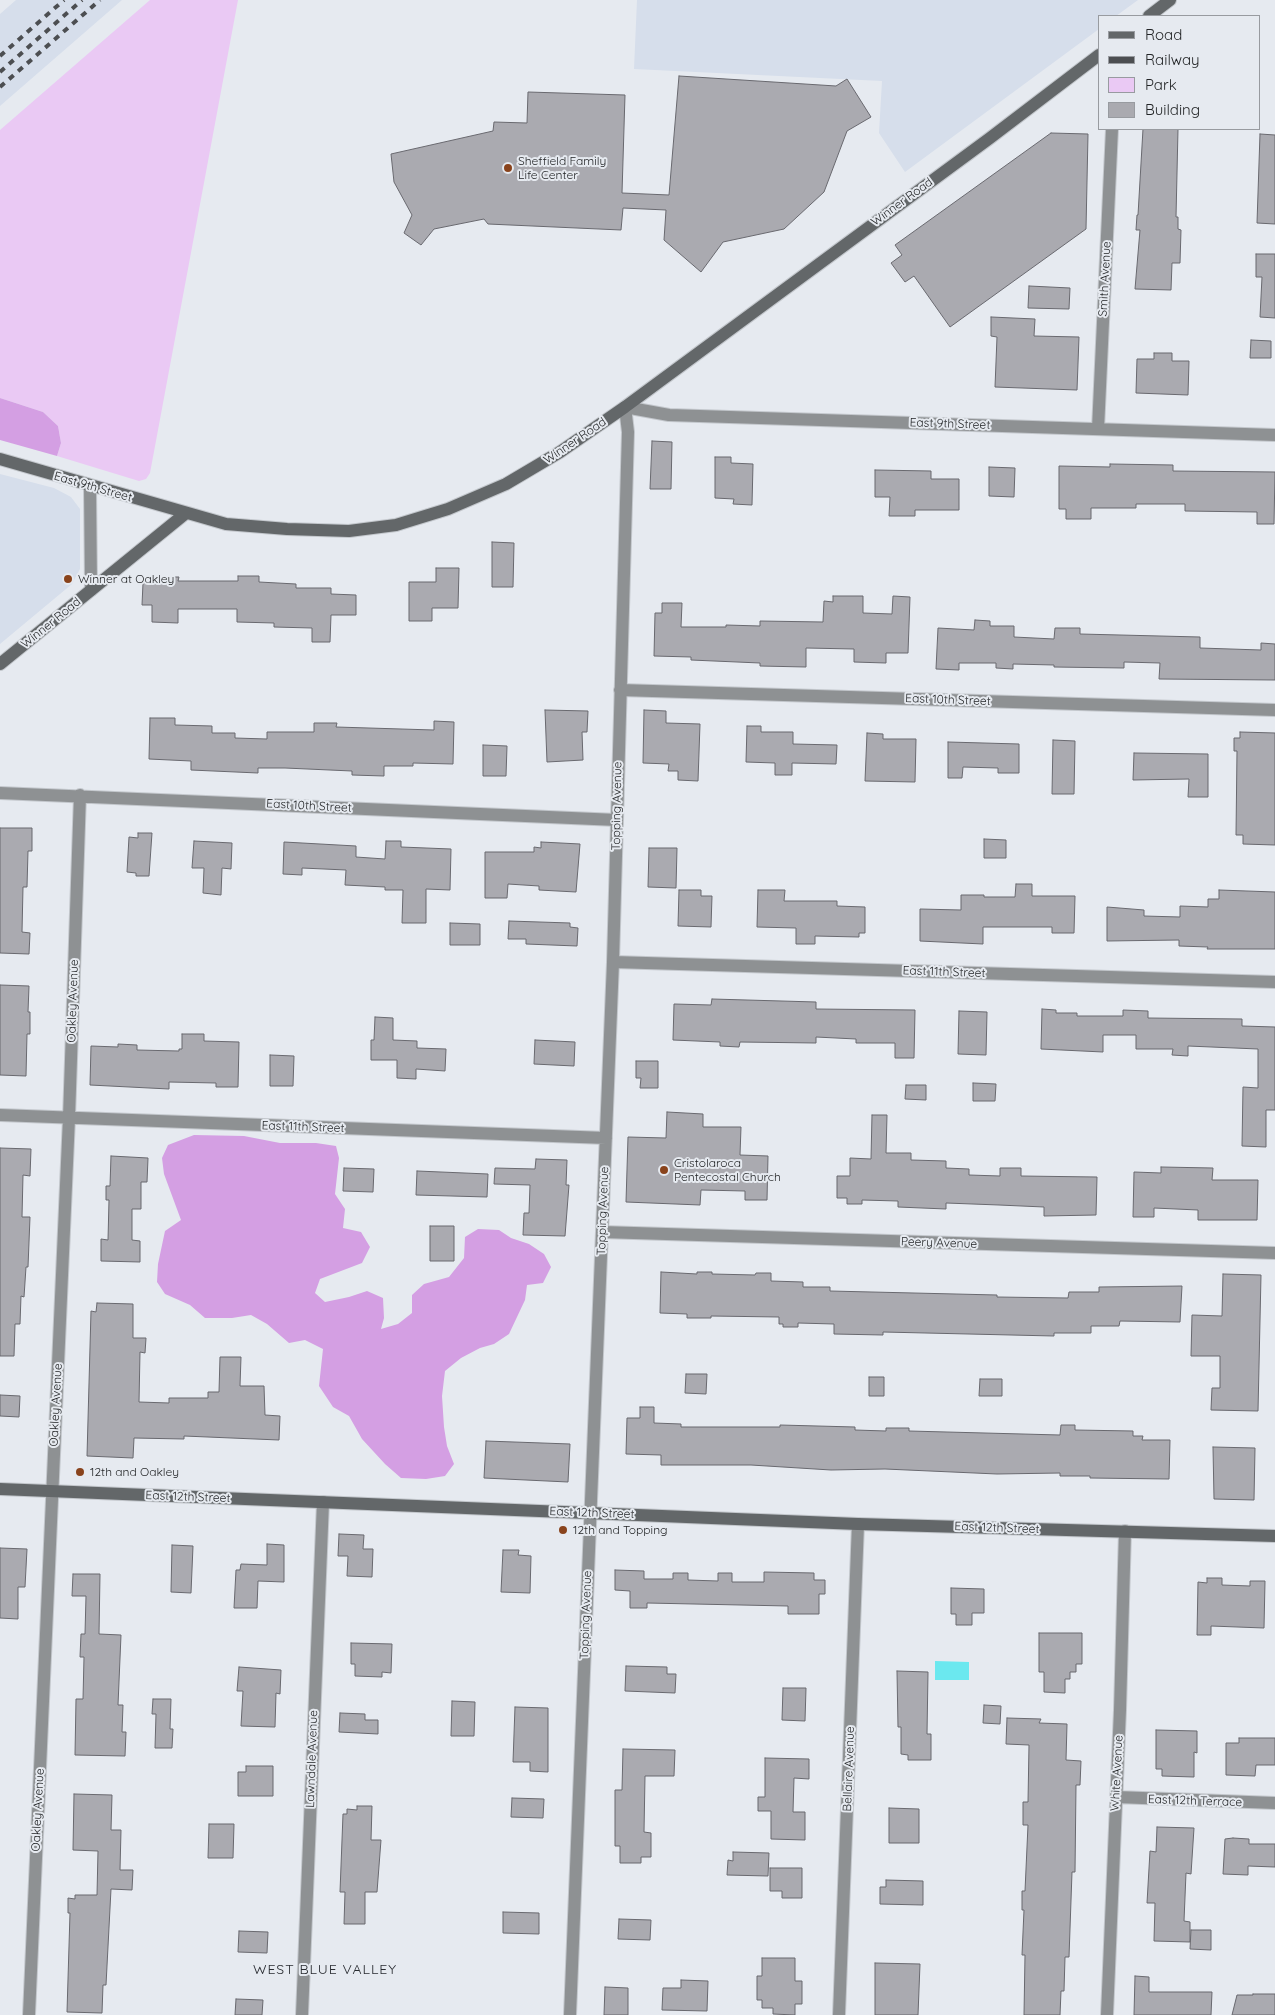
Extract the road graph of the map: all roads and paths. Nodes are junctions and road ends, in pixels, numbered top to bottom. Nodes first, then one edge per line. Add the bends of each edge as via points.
1 (1170, 0) edge
2 (1150, 15) edge
3 (1098, 56) edge
4 (1112, 130) edge
5 (625, 406) junction
6 (1098, 429) junction
7 (1275, 435) edge
8 (0, 459) edge
9 (90, 486) junction
10 (186, 513) junction
11 (91, 590) junction
12 (0, 664) edge
13 (620, 690) junction
14 (1275, 710) edge
15 (0, 793) edge
16 (80, 795) junction
17 (617, 820) junction
18 (613, 962) junction
19 (1275, 982) edge
20 (0, 1115) edge
21 (69, 1118) junction
22 (606, 1138) junction
23 (602, 1232) junction
24 (1275, 1253) edge
25 (0, 1489) edge
26 (52, 1491) junction
27 (322, 1502) junction
28 (590, 1513) junction
29 (858, 1524) junction
30 (1125, 1532) junction
31 (1275, 1536) edge
32 (1116, 1798) junction
33 (1275, 1804) edge
34 (29, 2015) edge
35 (302, 2015) edge
36 (570, 2015) edge
37 (839, 2015) edge
38 (1107, 2015) edge

1 - 2 street
3 - 5 street, Winner Road
4 - 6 street, Smith Avenue
5 - 6 street, East 9th Street via 669,415
5 - 10 street, Winner Road via 560,452 506,484 448,509 396,525 349,531 287,529 226,524
5 - 13 street, Topping Avenue via 628,432
6 - 7 street, East 9th Street
8 - 9 street, East 9th Street
9 - 10 street, East 9th Street
9 - 11 street
10 - 11 street, Winner Road
11 - 12 street, Winner Road
13 - 14 street, East 10th Street
13 - 17 street, Topping Avenue
15 - 16 street, East 10th Street
16 - 17 street, East 10th Street
16 - 21 street, Oakley Avenue
17 - 18 street, Topping Avenue
18 - 19 street, East 11th Street
18 - 22 street, Topping Avenue
20 - 21 street, East 11th Street
21 - 22 street, East 11th Street
21 - 26 street, Oakley Avenue
22 - 23 street, Topping Avenue
23 - 24 street, Peery Avenue
23 - 28 street, Topping Avenue
25 - 26 street, East 12th Street
26 - 27 street, East 12th Street
26 - 34 street, Oakley Avenue
27 - 28 street, East 12th Street
27 - 35 street, Lawndale Avenue
28 - 29 street, East 12th Street
28 - 36 street, Topping Avenue
29 - 30 street, East 12th Street
29 - 37 street, Bellaire Avenue
30 - 31 street, East 12th Street
30 - 32 street, White Avenue
32 - 33 street, East 12th Terrace
32 - 38 street, White Avenue

